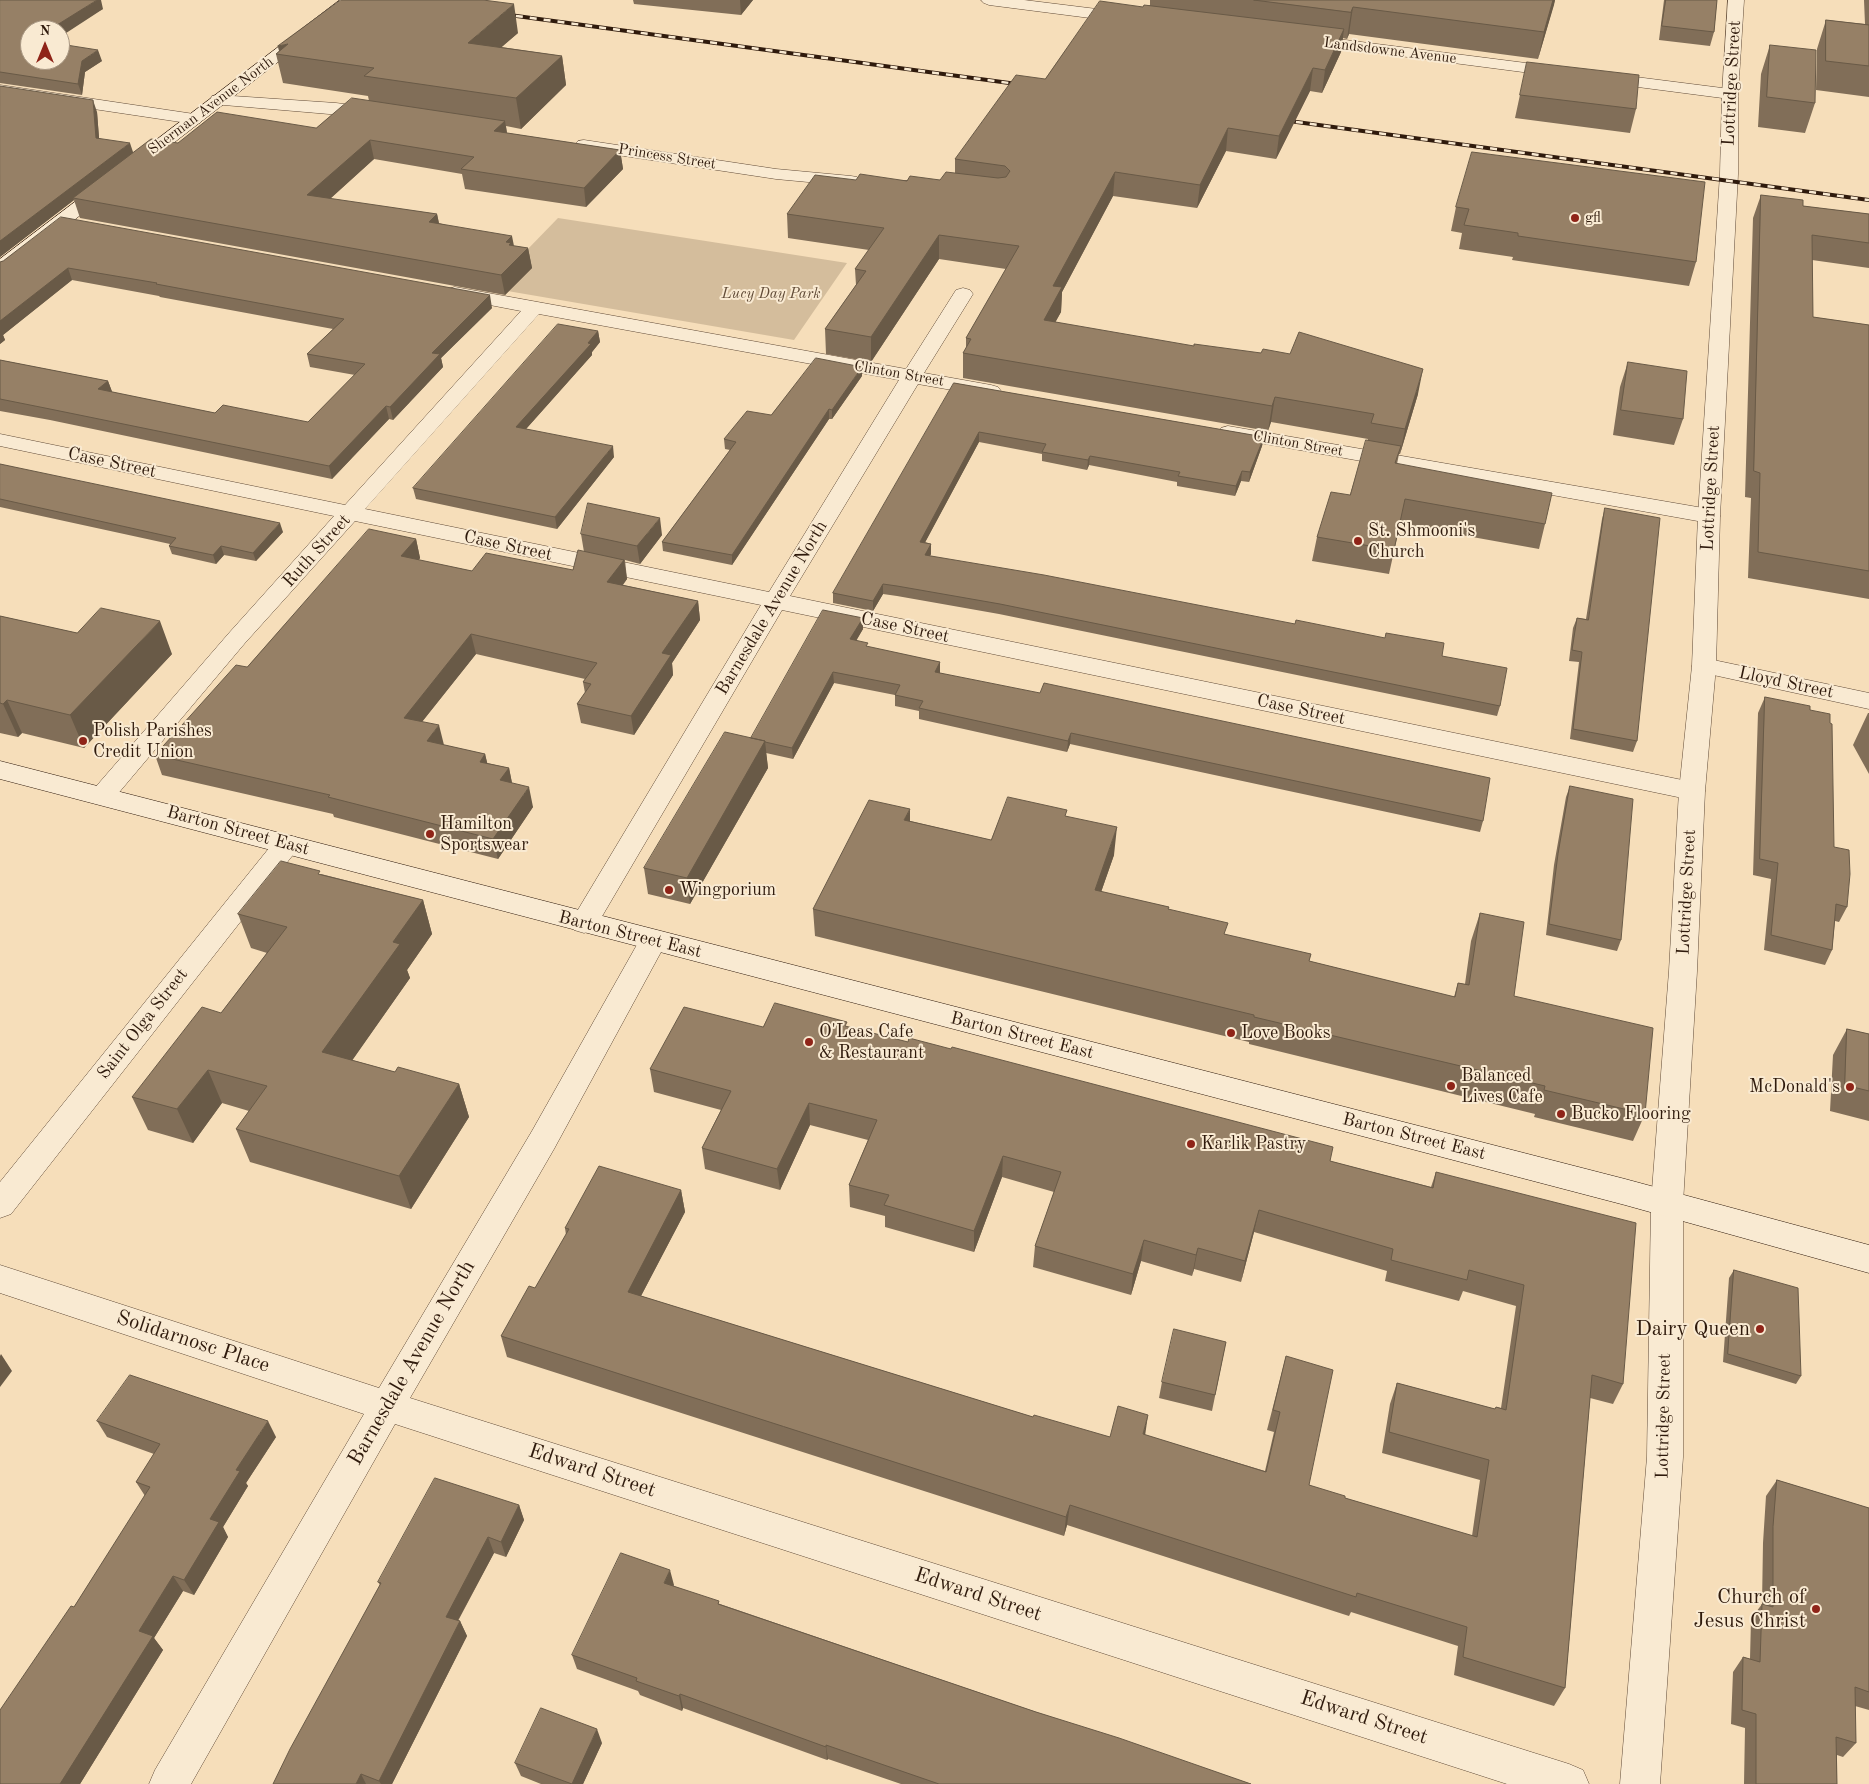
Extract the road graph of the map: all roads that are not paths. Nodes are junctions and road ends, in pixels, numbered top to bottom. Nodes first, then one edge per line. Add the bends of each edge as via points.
1 (350, 0) edge
2 (989, 0) edge
3 (1732, 0) edge
4 (1736, 0) edge
5 (1146, 20) edge
6 (1292, 38) edge
7 (0, 90) edge
8 (1730, 94) junction
9 (218, 100) junction
10 (395, 116) edge
11 (194, 119) junction
12 (571, 143) edge
13 (864, 182) edge
14 (60, 221) junction
15 (89, 227) edge
16 (0, 268) edge
17 (440, 291) edge
18 (962, 294) dead end
19 (534, 308) junction
20 (912, 377) junction
21 (1010, 394) edge
22 (1206, 428) edge
23 (0, 440) edge
24 (351, 513) junction
25 (1709, 516) junction
26 (777, 602) junction
27 (1704, 666) junction
28 (1869, 701) edge
29 (0, 770) edge
30 (1692, 792) junction
31 (102, 796) junction
32 (287, 844) junction
33 (584, 923) junction
34 (653, 940) junction
35 (1667, 1203) junction
36 (0, 1205) edge
37 (1869, 1259) edge
38 (0, 1279) edge
39 (387, 1406) junction
40 (169, 1784) edge
41 (1569, 1784) edge
42 (1640, 1784) edge

1 - 9 street, Sherman Avenue North
2 - 5 street
3 - 4 street
4 - 8 street, Lottridge Street
6 - 8 street, Landsdowne Avenue
7 - 11 street
8 - 25 street, Lottridge Street via 1729,174
9 - 10 street via 346,109
9 - 11 street, Sherman Avenue North
11 - 14 street, Sherman Avenue North
12 - 13 street, Princess Street via 776,174
14 - 15 street
14 - 16 street, Sherman Avenue North
17 - 19 street, Clinton Street
18 - 20 street, Barnesdale Avenue North
19 - 20 street, Clinton Street
19 - 24 street, Ruth Street
20 - 21 street, Clinton Street
20 - 26 street, Barnesdale Avenue North
22 - 25 street, Clinton Street
23 - 24 street, Case Street
24 - 26 street, Case Street
24 - 31 street, Ruth Street via 237,638
25 - 27 street, Lottridge Street
26 - 30 street, Case Street
26 - 33 street, Barnesdale Avenue North
27 - 28 street, Lloyd Street
27 - 30 street, Lottridge Street
29 - 31 street, Barton Street East
30 - 35 street, Lottridge Street
31 - 32 street, Barton Street East
32 - 33 street, Barton Street East
32 - 36 street, Saint Olga Street
33 - 34 street, Barton Street East
34 - 35 street, Barton Street East
34 - 39 street, Barnesdale Avenue North via 543,1140
35 - 37 street, Barton Street East
35 - 42 street, Lottridge Street via 1665,1457
38 - 39 street, Solidarnosc Place
39 - 40 street, Barnesdale Avenue North
39 - 41 street, Edward Street

